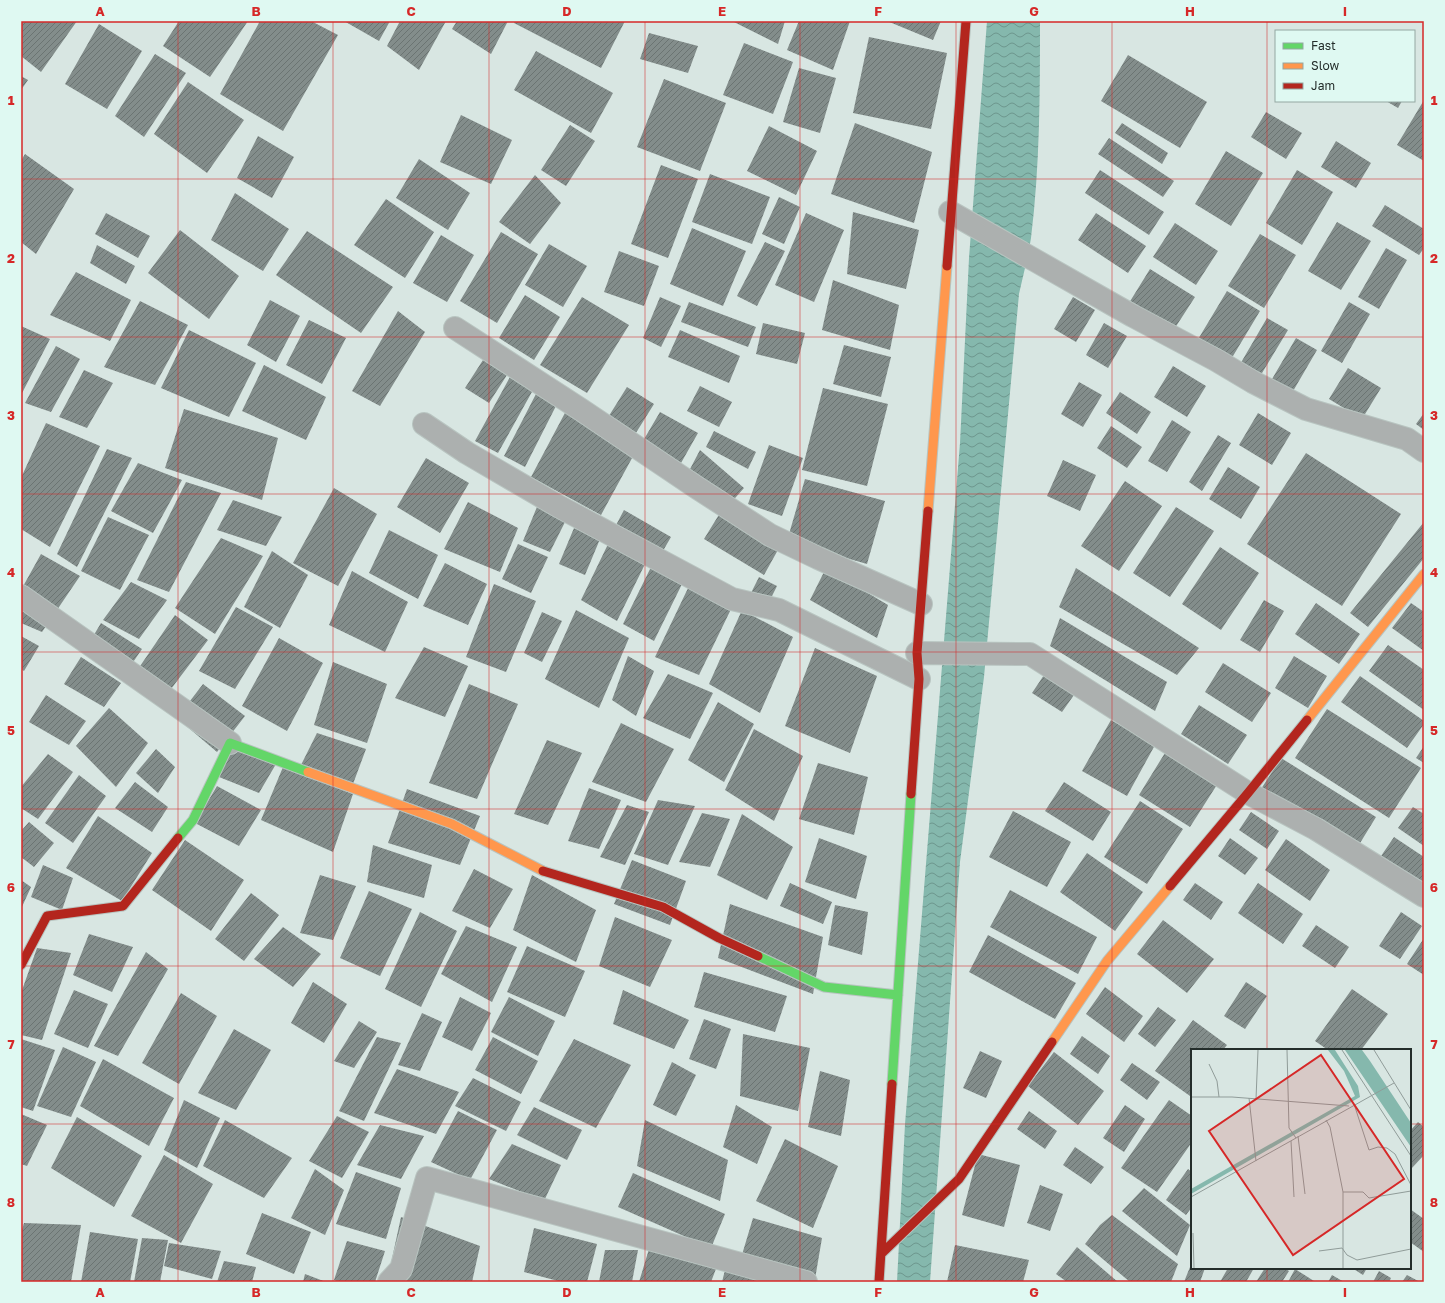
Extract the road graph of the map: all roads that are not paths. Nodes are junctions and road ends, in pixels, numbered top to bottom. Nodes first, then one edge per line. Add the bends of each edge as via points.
1 (966, 21) edge
2 (950, 212) junction
3 (455, 328) dead end
4 (424, 424) dead end
5 (1424, 451) edge
6 (1424, 574) edge
7 (21, 596) edge
8 (921, 604) junction
9 (917, 653) junction
10 (919, 679) junction
11 (230, 743) junction
12 (1248, 793) junction
13 (1424, 896) edge
14 (21, 965) edge
15 (898, 995) junction
16 (881, 1254) junction
17 (389, 1282) edge
18 (806, 1282) edge
19 (879, 1282) edge

1 - 2 street
2 - 5 street via 1133,316 1306,409 1407,439
2 - 8 street
3 - 8 street via 770,535
4 - 10 street via 466,453 558,506 732,599 779,610
6 - 12 street
7 - 11 street
8 - 9 street
9 - 10 street
9 - 12 street via 1030,654
10 - 15 street
11 - 14 street via 193,820 123,906 47,916
11 - 15 street via 452,824 546,873 663,907 719,938 824,987
12 - 13 street via 1316,829
12 - 16 street via 1107,961 959,1179
15 - 16 street
16 - 19 street
17 - 18 street via 401,1269 427,1178

